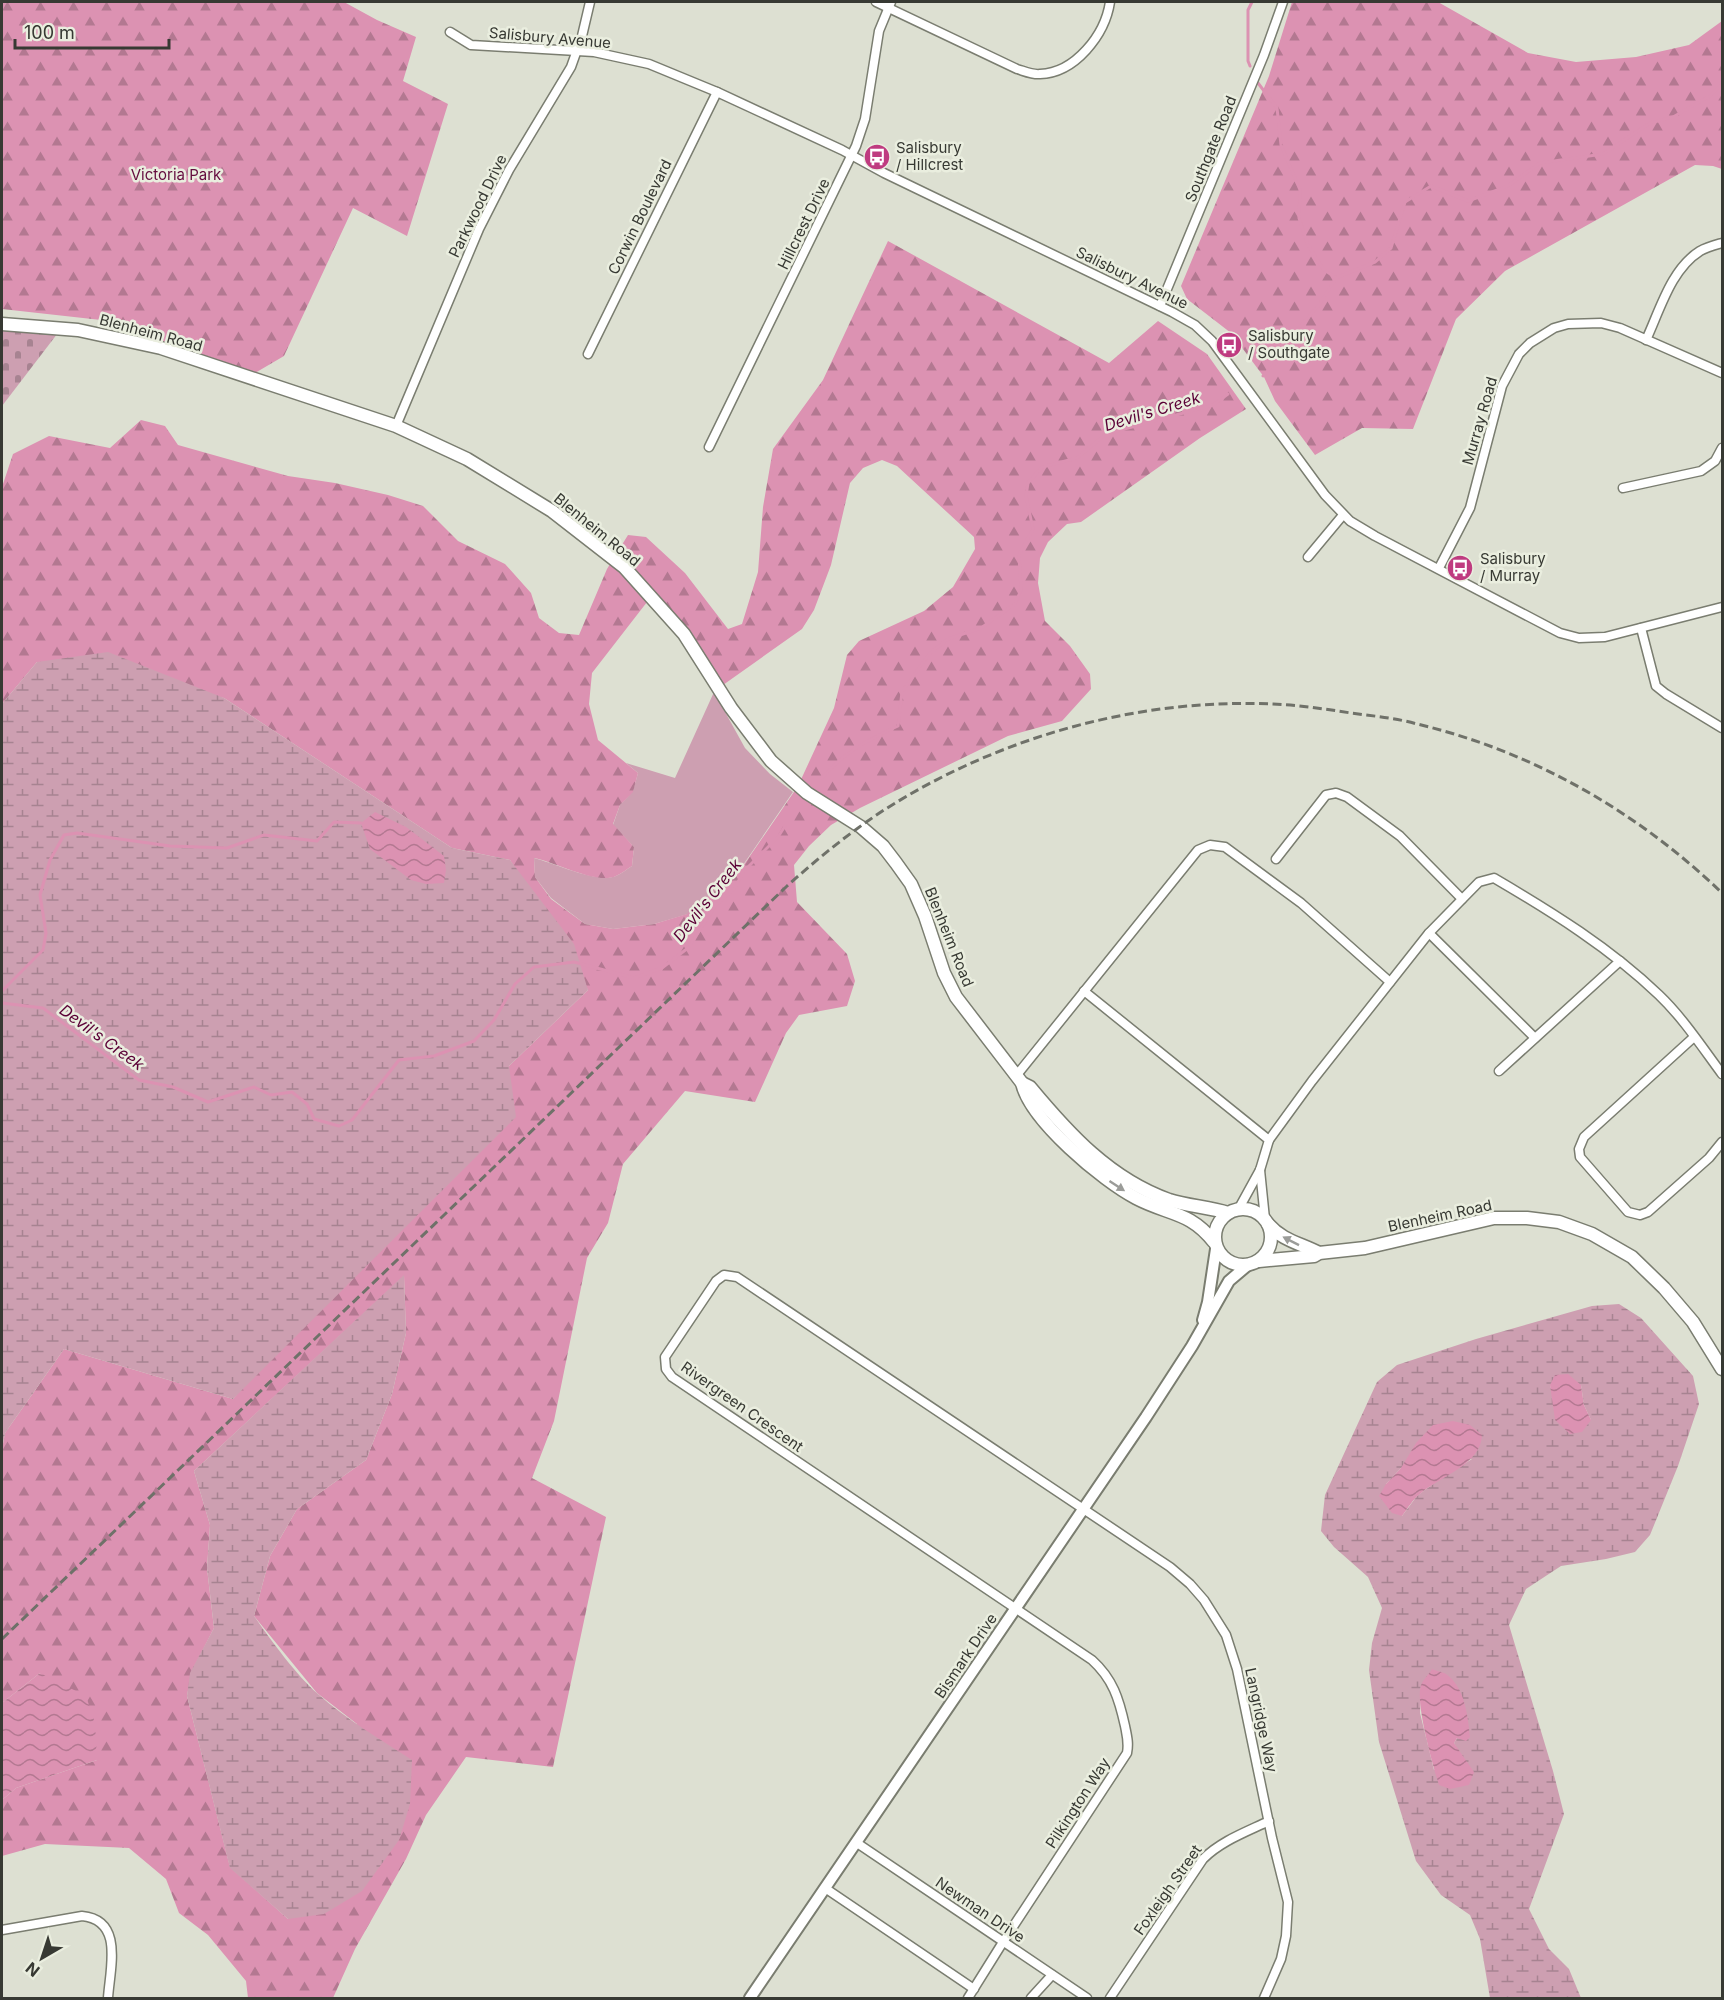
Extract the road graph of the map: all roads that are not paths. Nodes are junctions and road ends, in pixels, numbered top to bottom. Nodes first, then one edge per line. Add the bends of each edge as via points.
1 (590, 2) edge
2 (876, 2) edge
3 (1110, 2) edge
4 (1282, 2) edge
5 (890, 5) edge
6 (450, 32) dead end
7 (578, 52) junction
8 (717, 92) junction
9 (852, 155) junction
10 (1722, 243) edge
11 (1161, 306) junction
12 (2, 324) edge
13 (1646, 340) junction
14 (588, 354) dead end
15 (1722, 372) edge
16 (396, 426) junction
17 (710, 447) dead end
18 (1722, 448) edge
19 (1623, 488) dead end
20 (1343, 515) junction
21 (1308, 557) dead end
22 (1439, 568) junction
23 (1722, 607) edge
24 (1641, 628) junction
25 (1722, 728) edge
26 (1276, 859) dead end
27 (1462, 899) junction
28 (1429, 933) junction
29 (1620, 961) junction
30 (1390, 982) junction
31 (1084, 991) junction
32 (1694, 1037) junction
33 (1535, 1038) junction
34 (1499, 1071) dead end
35 (1722, 1074) edge
36 (1019, 1079) junction
37 (1269, 1140) junction
38 (1722, 1142) edge
39 (1260, 1170) junction
40 (1233, 1212) junction
41 (1266, 1221) junction
42 (1215, 1246) junction
43 (1318, 1253) junction
44 (1254, 1262) junction
45 (1203, 1327) junction
46 (1722, 1369) edge
47 (1083, 1509) junction
48 (1016, 1608) junction
49 (1269, 1821) junction
50 (857, 1843) junction
51 (825, 1888) junction
52 (2, 1930) edge
53 (1003, 1942) junction
54 (1052, 1975) junction
55 (974, 1989) junction
56 (108, 1998) edge
57 (750, 1998) edge
58 (968, 1998) edge
59 (1031, 1998) edge
60 (1087, 1998) edge
61 (1110, 1998) edge
62 (1264, 1998) edge

1 - 7 street, Parkwood Drive
2 - 5 street
3 - 5 street via 1088,49 1065,69 1039,75 1017,69
4 - 11 street, Southgate Road
5 - 9 street, Hillcrest Drive via 879,31 864,119
6 - 7 street, Salisbury Avenue via 471,45
7 - 8 street, Salisbury Avenue via 649,64
7 - 16 street, Parkwood Drive via 478,229
8 - 9 street, Salisbury Avenue
8 - 14 street, Corwin Boulevard
9 - 11 street, Salisbury Avenue
9 - 17 street, Hillcrest Drive
10 - 13 street via 1701,250 1685,263
11 - 20 street, Salisbury Avenue via 1195,325 1220,349
12 - 16 main road, Blenheim Road via 78,330 162,348
13 - 15 street, Murray Road
13 - 22 street, Murray Road via 1601,323 1576,323 1554,328 1519,354 1502,386 1470,508
16 - 36 main road, Blenheim Road via 467,459 552,511 624,567 684,633 771,762 807,793 861,827 883,846 911,884 956,997
18 - 19 street via 1715,461 1701,471
20 - 21 street
20 - 22 street, Salisbury Avenue via 1374,536
22 - 24 street, Salisbury Avenue via 1569,637 1590,639
23 - 24 street, Salisbury Avenue
24 - 25 street via 1656,686
26 - 27 street via 1326,795 1336,793 1400,836
27 - 28 street
27 - 29 street via 1479,882 1494,878 1550,910
28 - 30 street
28 - 33 street
29 - 32 street via 1660,996
29 - 33 street
30 - 31 street via 1301,903 1225,847 1210,845 1198,850
30 - 37 street
31 - 36 street
31 - 37 street
32 - 35 street
32 - 38 street via 1584,1137 1580,1157 1628,1212 1640,1215 1709,1158
33 - 34 street
36 - 40 main road, Blenheim Road via 1075,1138 1124,1178 1171,1200
36 -> 42 main road, Blenheim Road via 1042,1118 1088,1165 1136,1198 1196,1222
37 - 39 street
39 - 40 street
39 - 41 street
40 - 41 main road via 1251,1211
40 - 42 main road via 1217,1227
43 -> 41 main road, Blenheim Road via 1290,1242
41 - 44 main road via 1270,1243 1264,1256
42 - 44 main road via 1229,1261
42 - 45 street, Bismark Drive
43 - 44 main road, Blenheim Road
43 - 46 main road, Blenheim Road via 1365,1248 1494,1218 1559,1222 1592,1234 1632,1257 1693,1322
44 - 45 street, Bismark Drive via 1229,1281
45 - 47 street, Bismark Drive
47 - 48 street, Bismark Drive
47 - 48 street, Rivergreen Crescent via 737,1276 724,1275 716,1281 665,1357 666,1369 672,1377
47 - 49 street, Langridge Way via 1170,1567 1190,1584 1216,1617 1237,1669
48 - 50 street, Bismark Drive
48 - 53 street, Pilkington Way via 1104,1671 1120,1699 1129,1745 1121,1764
49 - 61 street, Foxleigh Street via 1235,1836 1203,1859
49 - 62 street, Langridge Way via 1288,1902 1281,1959
50 - 51 street, Bismark Drive
50 - 53 street, Newman Drive
51 - 55 street
51 - 57 street, Bismark Drive
52 - 56 street via 82,1916 102,1922 109,1930 111,1943
53 - 54 street, Newman Drive
53 - 55 street, Pilkington Way
54 - 59 street
54 - 60 street, Newman Drive
55 - 58 street, Pilkington Way

